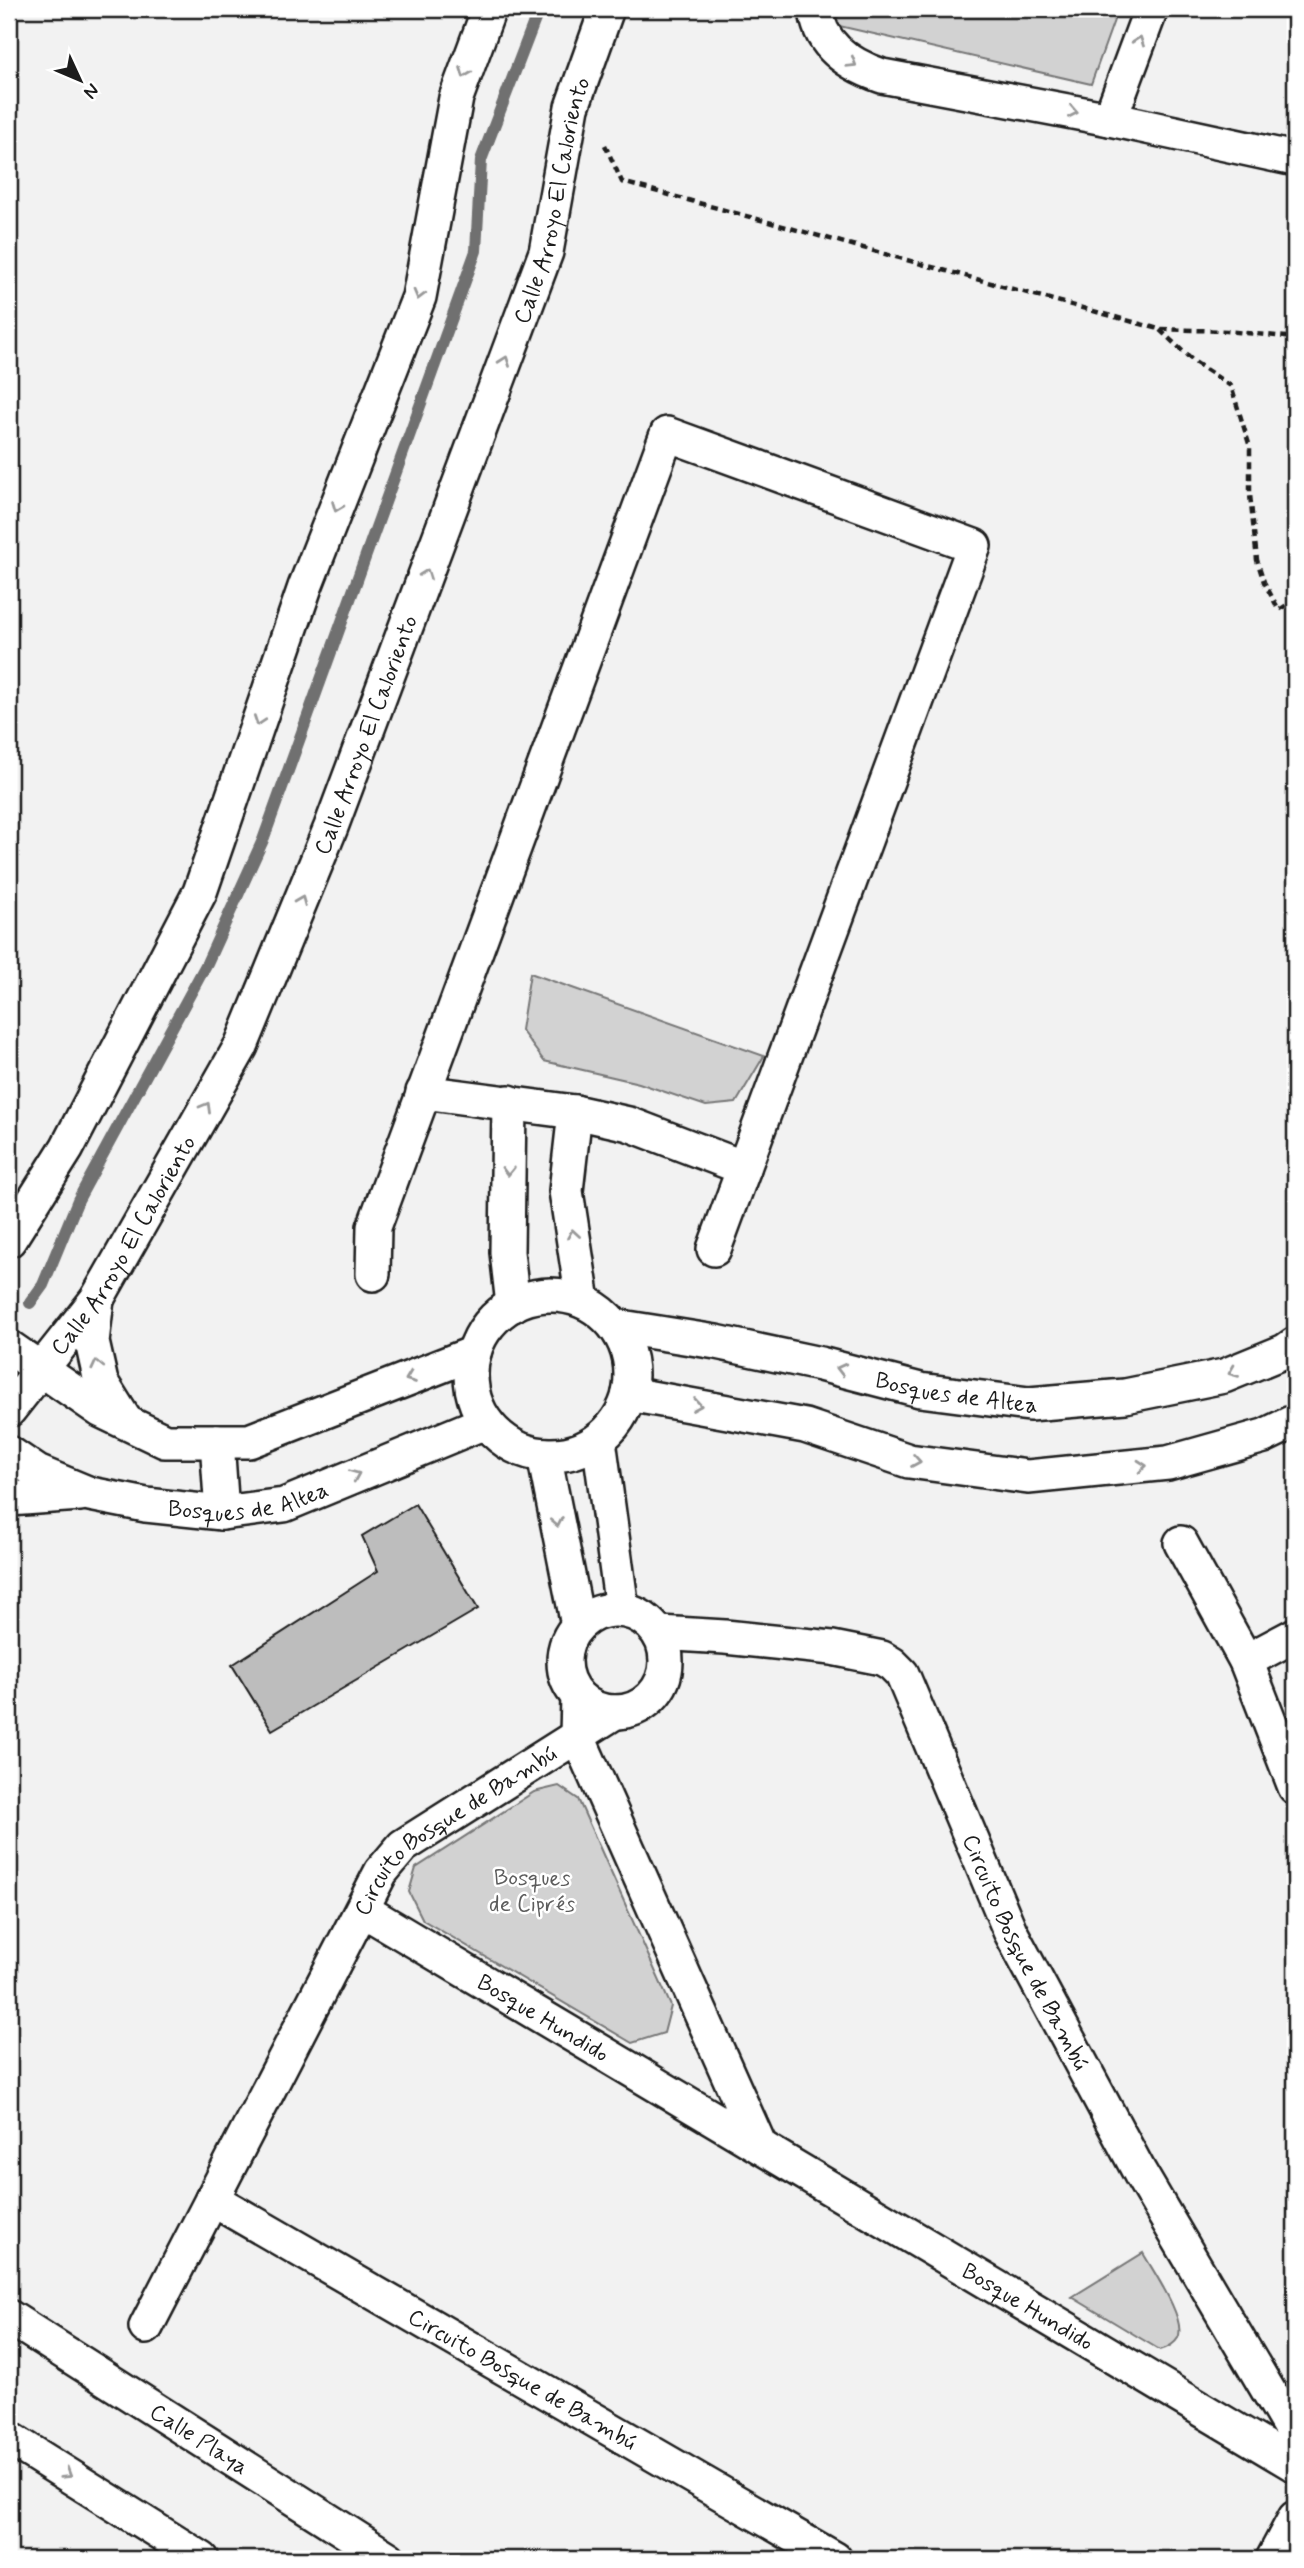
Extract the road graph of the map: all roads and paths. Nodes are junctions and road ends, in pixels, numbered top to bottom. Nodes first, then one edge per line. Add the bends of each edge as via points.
1 (489, 9) edge
2 (607, 9) edge
3 (816, 9) edge
4 (1151, 9) edge
5 (572, 107) junction
6 (1110, 119) junction
7 (1295, 159) edge
8 (1159, 329) junction
9 (1295, 338) edge
10 (1295, 600) edge
11 (423, 1092) junction
12 (509, 1102) junction
13 (575, 1112) junction
14 (744, 1168) junction
15 (9, 1240) edge
16 (714, 1249) dead end
17 (373, 1275) dead end
18 (97, 1299) junction
19 (583, 1301) junction
20 (513, 1305) junction
21 (615, 1326) junction
22 (1295, 1344) edge
23 (9, 1347) edge
24 (474, 1353) junction
25 (40, 1368) junction
26 (629, 1394) junction
27 (9, 1410) edge
28 (1295, 1421) edge
29 (485, 1422) junction
30 (127, 1424) junction
31 (599, 1440) junction
32 (217, 1441) junction
33 (9, 1453) edge
34 (544, 1455) junction
35 (90, 1494) junction
36 (9, 1499) edge
37 (222, 1513) junction
38 (1181, 1543) dead end
39 (622, 1609) junction
40 (578, 1625) junction
41 (659, 1633) junction
42 (1295, 1636) edge
43 (725, 1637) junction
44 (1245, 1661) junction
45 (665, 1671) junction
46 (578, 1697) junction
47 (615, 1712) junction
48 (577, 1735) junction
49 (1295, 1787) edge
50 (363, 1909) junction
51 (760, 2146) junction
52 (212, 2199) junction
53 (9, 2318) edge
54 (146, 2327) dead end
55 (1295, 2436) edge
56 (9, 2438) edge
57 (1295, 2465) edge
58 (1295, 2518) edge
59 (202, 2559) edge
60 (389, 2559) edge
61 (835, 2559) edge
62 (1273, 2559) edge

1 -> 15 street via 456,98 419,297 305,587 200,892 67,1148
2 - 5 street, Calle Arroyo El Caloriento
3 -> 6 street via 827,41 861,69
6 -> 4 street
5 - 8 path via 598,132 622,182
18 -> 5 street, Calle Arroyo El Caloriento via 241,1046 331,827 546,252
6 - 7 street
8 - 9 path
8 - 10 path via 1193,361 1231,386 1250,447 1257,560 1279,610
11 - 12 street
11 - 14 street via 667,434 974,546
11 - 17 street via 374,1227
12 - 13 street
12 -> 20 street via 507,1252
13 - 14 street via 629,1124
19 -> 13 street via 566,1191
14 - 16 street
18 - 25 street, Calle Arroyo El Caloriento
30 -> 18 street via 101,1382 92,1342
19 - 20 street via 536,1297
19 - 21 street
20 - 24 street via 495,1317
22 -> 21 street, Bosques de Altea via 1224,1376 1125,1396 1029,1404 920,1390 716,1342
21 - 26 street via 631,1370
23 - 25 street
24 - 29 street via 470,1377 474,1401
24 -> 32 street via 249,1441
25 - 27 street, Calle Arroyo El Caloriento
25 - 30 street
26 -> 28 street via 805,1426 909,1461 1028,1477 1168,1464 1264,1436
26 - 31 street via 623,1411
29 - 34 street via 511,1445
37 -> 29 street, Bosques de Altea via 284,1505
30 - 32 street via 165,1441
31 - 34 street via 582,1450
31 - 39 street
32 - 37 street
33 - 35 street, Bosques de Altea via 37,1472
34 -> 40 street
35 - 36 street
35 - 37 street, Bosques de Altea via 146,1506
38 - 44 street
39 - 40 street via 598,1612
39 - 41 street via 636,1613
40 - 46 street via 564,1653 568,1684
41 - 43 street, Circuito Bosque de Bambú
41 - 45 street
42 - 44 street
43 - 45 street via 691,1651
43 - 55 street, Circuito Bosque de Bambú via 882,1658 902,1674 1010,1931 1140,2173
44 - 49 street
45 - 47 street via 648,1701
46 - 47 street via 601,1711
46 - 48 street
47 - 48 street, Circuito Bosque de Bambú
48 - 50 street, Circuito Bosque de Bambú via 403,1846 381,1872
48 - 51 street
50 - 51 street, Bosque Hundido
50 - 52 street, Circuito Bosque de Bambú
51 - 57 street, Bosque Hundido
52 - 54 street, Circuito Bosque de Bambú
52 - 61 street, Circuito Bosque de Bambú
53 - 60 street, Calle Playa
56 -> 59 street
58 - 62 street

